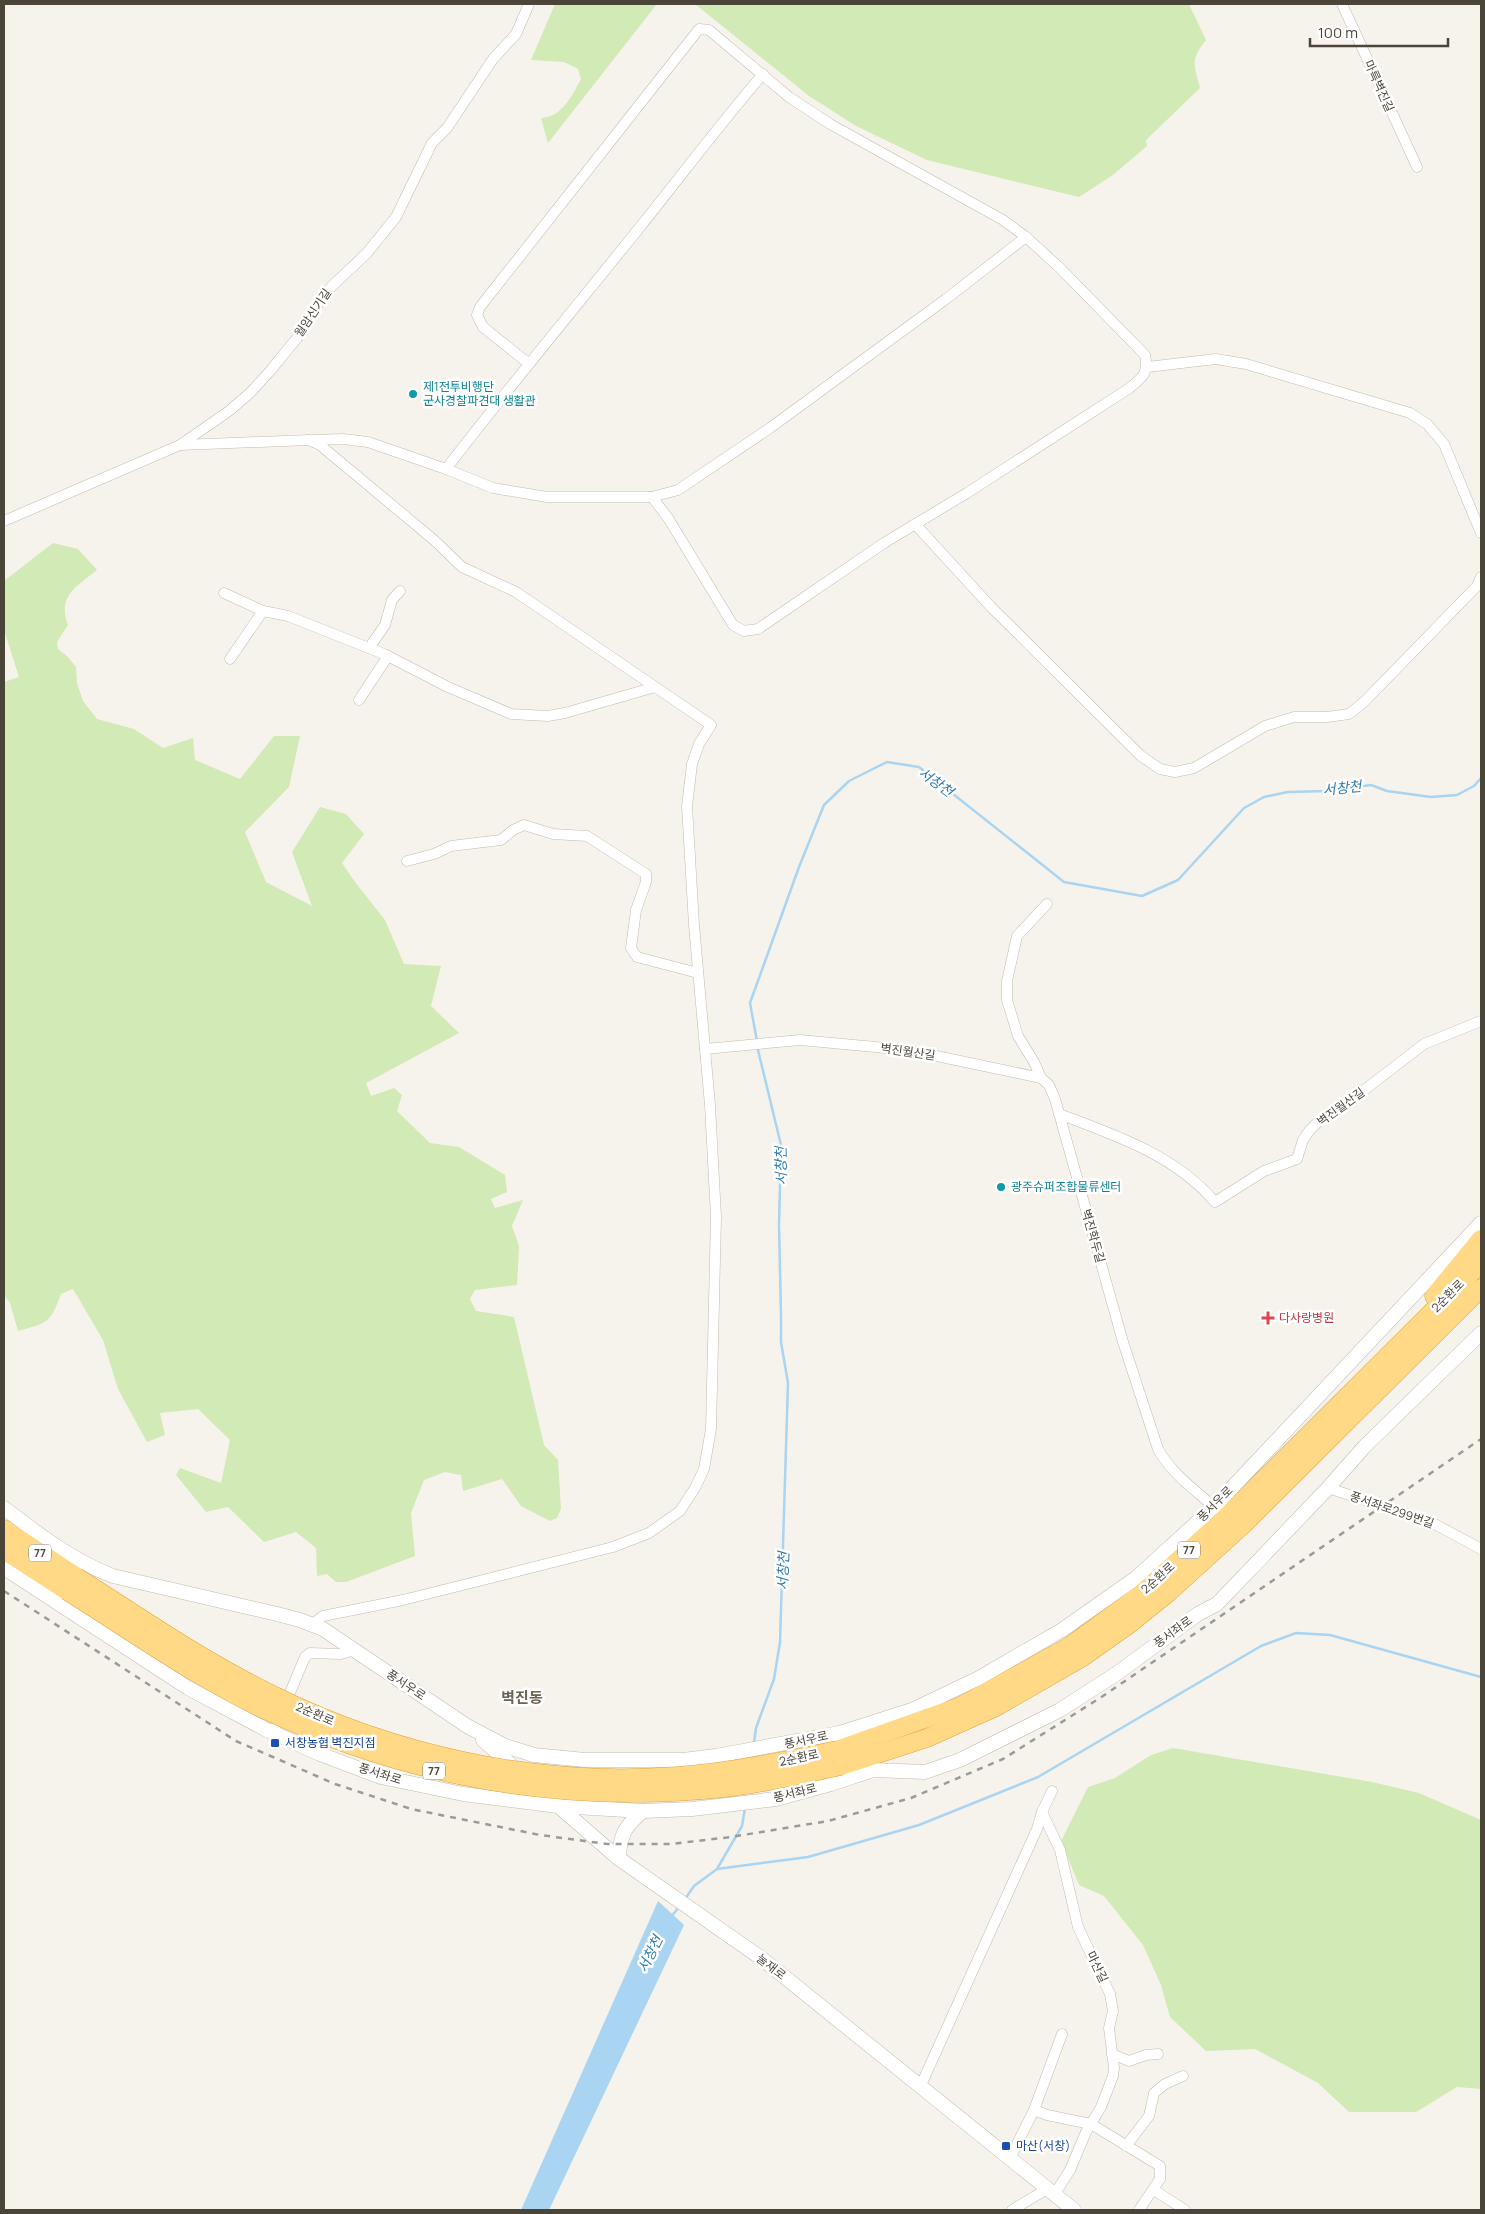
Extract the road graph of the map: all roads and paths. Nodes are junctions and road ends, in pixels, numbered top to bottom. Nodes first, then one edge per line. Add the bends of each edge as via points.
1 (529, 4) edge
2 (1342, 4) edge
3 (763, 74) junction
4 (1416, 168) dead end
5 (1026, 237) junction
6 (528, 363) junction
7 (1147, 366) junction
8 (310, 440) junction
9 (180, 445) junction
10 (446, 469) junction
11 (652, 497) junction
12 (4, 521) edge
13 (915, 524) junction
14 (1481, 533) edge
15 (1481, 577) edge
16 (400, 591) dead end
17 (224, 593) dead end
18 (263, 612) junction
19 (369, 648) junction
20 (388, 656) junction
21 (230, 659) dead end
22 (654, 687) junction
23 (359, 700) dead end
24 (407, 861) dead end
25 (1048, 904) dead end
26 (698, 973) junction
27 (1481, 1021) edge
28 (706, 1049) junction
29 (1041, 1078) junction
30 (1059, 1114) junction
31 (1481, 1223) edge
32 (1481, 1238) edge
33 (1481, 1263) edge
34 (1481, 1288) edge
35 (1481, 1297) edge
36 (1438, 1330) junction
37 (1481, 1333) edge
38 (1368, 1375) junction
39 (1328, 1488) junction
40 (1214, 1507) junction
41 (4, 1508) edge
42 (4, 1529) edge
43 (1481, 1549) edge
44 (4, 1550) edge
45 (4, 1568) edge
46 (72, 1584) junction
47 (311, 1624) junction
48 (354, 1650) junction
49 (467, 1726) junction
50 (273, 1732) junction
51 (561, 1758) junction
52 (839, 1758) junction
53 (646, 1760) junction
54 (531, 1783) junction
55 (1052, 1791) dead end
56 (558, 1806) junction
57 (624, 1810) junction
58 (643, 1811) junction
59 (1042, 1812) junction
60 (618, 1858) junction
61 (1062, 2034) dead end
62 (1112, 2054) junction
63 (1158, 2054) dead end
64 (1183, 2076) dead end
65 (921, 2085) junction
66 (1034, 2110) junction
67 (1091, 2124) junction
68 (1126, 2146) junction
69 (1010, 2158) junction
70 (1154, 2190) junction
71 (1051, 2192) junction
72 (1012, 2210) edge
73 (1074, 2210) edge
74 (1139, 2210) edge
75 (1185, 2210) edge

1 - 9 street, 월암신기길 via 516,34 494,59 447,128 432,143 396,217 382,236 326,292 297,338 270,372 229,411
2 - 4 street, 마륵벽진길
3 - 5 street via 830,124 1003,220
3 - 6 street
3 - 6 street via 709,30 699,30 689,41 480,307 477,315 483,327
5 - 7 street via 1134,342 1145,355
5 - 11 street via 770,428 678,490
6 - 10 street
7 - 13 street via 1142,378 1128,389
7 - 14 street via 1216,359 1246,364 1410,413 1427,424 1444,444
8 - 9 street
8 - 10 street via 368,442
8 - 22 street via 434,540 462,567 516,592
9 - 12 street, 월암신기길
10 - 11 street via 493,488 547,497
11 - 13 street via 668,518 720,607 733,625 744,631 758,629
13 - 15 street via 991,607 1141,756 1160,769 1175,772 1194,768 1265,726 1294,718 1349,714 1435,631 1477,586
16 - 19 street via 392,600 385,625
17 - 18 street
18 - 19 street via 288,616
18 - 21 street
19 - 20 street
20 - 22 street via 448,688 511,714 548,716 565,713
20 - 23 street
22 - 26 street via 711,725 692,764 687,806
24 - 26 street via 450,846 501,840 524,825 553,834 587,836 646,874 636,910 631,948 637,957
25 - 29 street, 벽진학두길 via 1017,936 1007,981 1007,1000 1018,1036
26 - 28 street
27 - 30 street, 벽진월산길 via 1424,1044 1337,1111 1320,1120 1308,1131 1297,1159 1264,1171 1215,1202 1200,1184 1156,1154
28 - 29 street, 벽진월산길 via 800,1040 908,1050
28 - 47 street via 716,1217 711,1420 704,1469 687,1503 658,1528 613,1547 411,1598 323,1616
29 - 30 street, 벽진학두길 via 1049,1085
30 - 40 street, 벽진학두길 via 1123,1342 1158,1449 1174,1471
31 - 40 street, 풍서우로
32 - 38 highway
33 - 38 highway, 2순환로 / 77
34 - 36 highway, 2순환로 / 77
35 - 36 highway
36 - 52 highway, 2순환로 / 77 via 1243,1526 1127,1626 1083,1657 996,1708 927,1738
37 - 39 street, 풍서좌로 via 1364,1447
38 - 52 highway, 2순환로 / 77 via 1226,1517 1141,1594 1070,1646 961,1706
39 - 43 street, 풍서좌로299번길 via 1430,1522
39 - 58 street, 풍서좌로 via 1217,1604 1060,1710 960,1760 925,1772 873,1770 757,1802
40 - 53 street, 풍서우로 via 1136,1578 1062,1630 979,1678 903,1712 840,1733 765,1748 683,1760
41 - 47 street, 풍서우로 via 83,1562 113,1576
42 - 46 highway, 2순환로 / 77
44 - 46 highway, 2순환로 / 77
45 - 50 street, 풍서좌로 via 188,1688
46 - 52 highway, 2순환로 / 77, bridge via 272,1695 340,1725 460,1760 538,1772 635,1778
47 - 48 street, 풍서우로
48 - 49 street, 풍서우로
48 - 50 street via 340,1654 310,1653 305,1657
49 - 51 street, 풍서우로 via 524,1753
49 - 54 street, 눌재로
50 - 56 street, 풍서좌로 via 381,1777 463,1794
51 - 53 street, 풍서우로
51 - 54 street via 536,1766
53 - 57 street via 624,1765 612,1783 609,1799
54 - 56 street, 눌재로
55 - 59 street
56 - 57 street, 풍서좌로
56 - 60 street, 눌재로
57 - 58 street, 풍서좌로
58 - 60 street via 628,1824
59 - 62 street, 마산길 via 1060,1850 1078,1927 1110,1994
59 - 65 street
60 - 65 street, 눌재로 via 761,1958
61 - 66 street
62 - 63 street via 1130,2061
62 - 67 street, 마산길 via 1112,2076
64 - 68 street via 1154,2092 1149,2116
65 - 69 street, 눌재로
66 - 67 street
66 - 69 street
67 - 68 street
67 - 71 street, 마산길 via 1070,2170
68 - 70 street via 1160,2166 1160,2179
69 - 71 street, 눌재로
70 - 74 street
70 - 75 street
71 - 72 street
71 - 73 street, 눌재로

